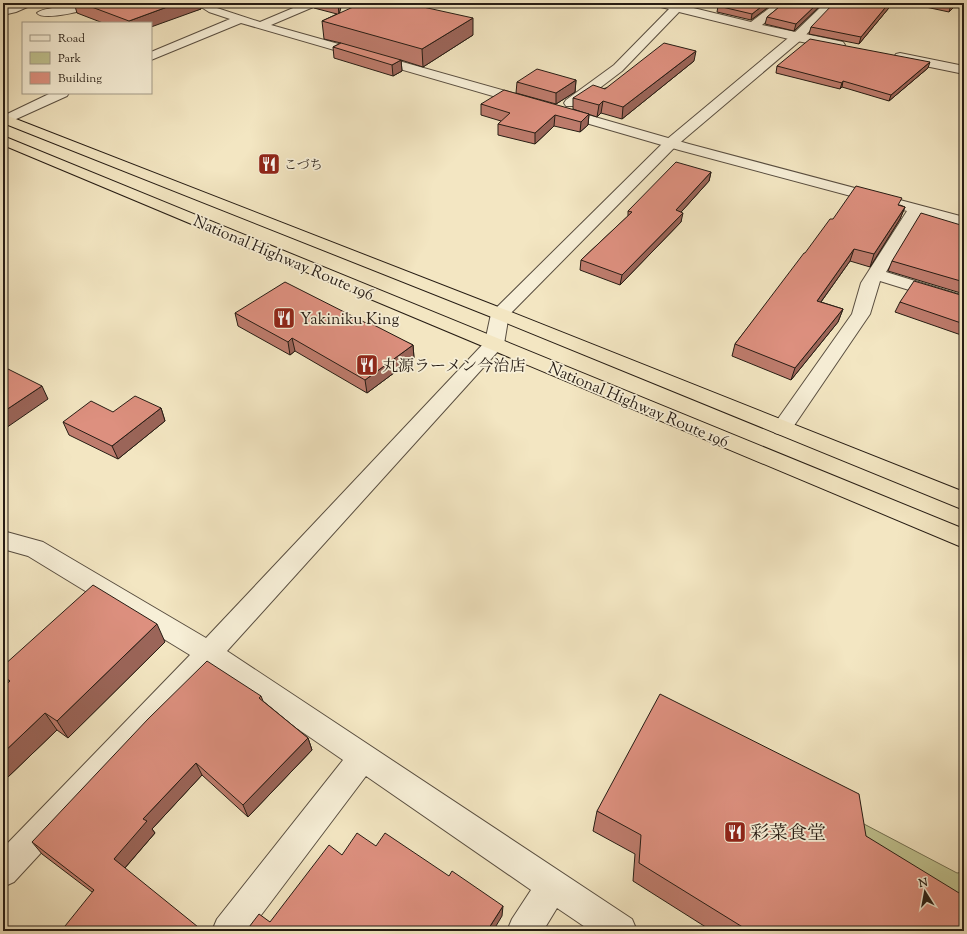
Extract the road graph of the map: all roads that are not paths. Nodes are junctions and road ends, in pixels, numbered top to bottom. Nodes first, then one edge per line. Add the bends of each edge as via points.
1 (28, 3) edge
2 (97, 3) edge
3 (314, 3) edge
4 (657, 3) edge
5 (783, 3) edge
6 (831, 3) edge
7 (211, 5) edge
8 (677, 7) junction
9 (3, 12) edge
10 (42, 13) dead end
11 (241, 19) junction
12 (260, 26) junction
13 (754, 26) junction
14 (797, 37) junction
15 (851, 48) edge
16 (152, 56) edge
17 (891, 56) edge
18 (964, 70) edge
19 (60, 94) edge
20 (560, 110) junction
21 (4, 119) edge
22 (3, 140) edge
23 (671, 143) junction
24 (916, 209) junction
25 (964, 222) edge
26 (876, 274) junction
27 (964, 302) edge
28 (500, 314) junction
29 (494, 344) junction
30 (782, 428) junction
31 (964, 501) edge
32 (964, 539) edge
33 (3, 540) edge
34 (210, 653) junction
35 (363, 757) junction
36 (3, 871) edge
37 (552, 885) junction
38 (229, 931) edge
39 (524, 931) edge
40 (620, 931) edge

1 - 9 street
2 - 10 street via 78,9
3 - 12 street
4 - 8 street
5 - 13 street
6 - 14 street
7 - 11 street
8 - 13 street
8 - 20 street via 618,68
11 - 12 street
11 - 16 street
12 - 20 street
13 - 14 street
14 - 15 street
14 - 23 street
17 - 18 street
19 - 21 street
20 - 23 street
21 - 28 highway, National Highway Route 196
22 - 29 highway, National Highway Route 196
23 - 24 street
23 - 28 street
24 - 25 street
24 - 26 street
26 - 27 street
26 - 30 street via 870,283 861,314
28 - 29 street
28 - 30 highway, National Highway Route 196
29 - 32 highway, National Highway Route 196
29 - 34 street
30 - 31 highway, National Highway Route 196
33 - 34 street via 35,548
34 - 35 street
34 - 36 street
35 - 37 street
35 - 38 street
37 - 39 street
37 - 40 street

